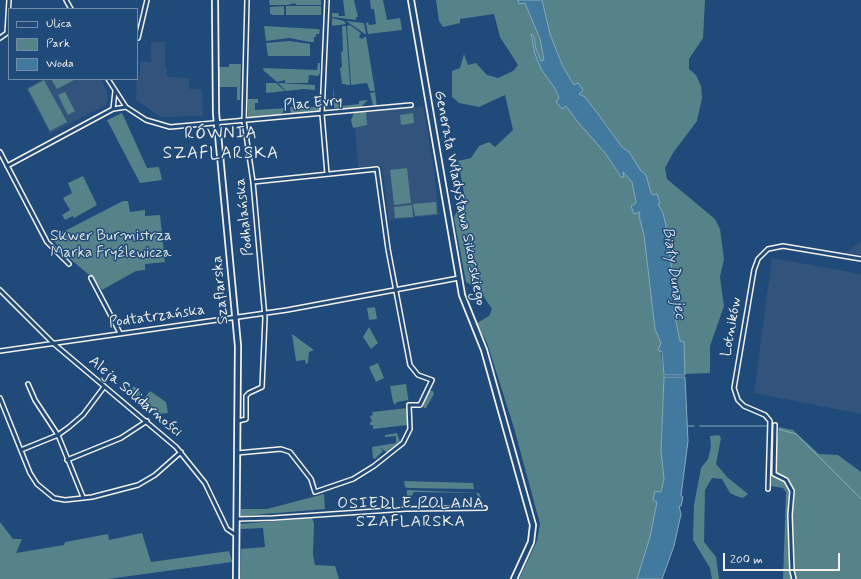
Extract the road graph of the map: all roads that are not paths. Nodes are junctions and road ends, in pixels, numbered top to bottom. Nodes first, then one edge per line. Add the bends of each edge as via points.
1 (147, 0) edge
2 (215, 0) edge
3 (247, 0) edge
4 (327, 0) edge
5 (411, 0) edge
6 (8, 16) edge
7 (0, 38) edge
8 (138, 38) dead end
9 (108, 80) edge
10 (114, 91) junction
11 (411, 105) dead end
12 (126, 107) junction
13 (113, 109) junction
14 (322, 114) junction
15 (244, 121) junction
16 (217, 124) junction
17 (0, 152) edge
18 (7, 166) junction
19 (327, 174) junction
20 (253, 182) junction
21 (861, 259) edge
22 (69, 264) dead end
23 (91, 278) dead end
24 (459, 278) junction
25 (396, 289) junction
26 (0, 290) edge
27 (265, 313) junction
28 (236, 316) junction
29 (120, 333) junction
30 (54, 343) junction
31 (0, 351) edge
32 (28, 384) dead end
33 (104, 387) junction
34 (0, 398) edge
35 (147, 421) junction
36 (238, 421) junction
37 (775, 425) dead end
38 (58, 435) junction
39 (21, 450) junction
40 (181, 452) junction
41 (237, 453) junction
42 (67, 460) junction
43 (768, 489) dead end
44 (83, 497) junction
45 (485, 508) dead end
46 (237, 519) junction
47 (236, 535) junction
48 (236, 579) edge
49 (514, 579) edge
50 (794, 579) edge

1 - 8 street
2 - 16 street, Szaflarska via 214,65
3 - 15 street, Podhalańska
4 - 14 street
5 - 24 street, Generała Władysława Sikorskiego
6 - 7 street via 7,33
9 - 10 street
10 - 12 street
10 - 13 street
11 - 14 street, Plac Evry
12 - 13 street
12 - 16 street, Plac Evry via 146,120 158,124 178,127
13 - 18 street
14 - 15 street, Plac Evry
14 - 19 street
15 - 16 street, Plac Evry
15 - 20 street, Podhalańska
16 - 28 street, Szaflarska
17 - 18 street
18 - 22 street via 47,242
19 - 20 street
19 - 25 street via 377,169
20 - 27 street, Podhalańska
21 - 43 street, Lotników via 783,246 768,249 758,258 734,384 740,403 765,415 770,421
23 - 29 street
24 - 25 street, Podtatrzańska
24 - 49 street, Generała Władysława Sikorskiego via 465,306 484,350 532,516 531,542
25 - 27 street, Podtatrzańska
25 - 41 street via 410,364 418,375 432,380 420,405 409,405 410,429 403,443 353,479 315,492 311,478 290,452 282,449
26 - 30 street, Aleja Solidarności
27 - 28 street, Podtatrzańska
27 - 36 street, Podhalańska via 262,387 246,396 246,419
28 - 29 street, Podtatrzańska
28 - 36 street, Szaflarska
29 - 30 street, Podtatrzańska
30 - 31 street, Podtatrzańska
30 - 33 street, Aleja Solidarności
32 - 38 street via 35,400
33 - 35 street, Aleja Solidarności
33 - 38 street via 83,415
34 - 39 street
35 - 40 street, Aleja Solidarności
35 - 42 street via 121,438
36 - 41 street, Szaflarska
37 - 50 street via 774,474 786,480 792,491 790,516
38 - 39 street
38 - 42 street
39 - 44 street via 30,474 46,492 54,498 65,500
40 - 44 street via 155,475 138,485
40 - 47 street, Aleja Solidarności via 205,483 227,529
41 - 46 street, Szaflarska
42 - 44 street
45 - 46 street via 401,509
46 - 47 street, Szaflarska
47 - 48 street, Szaflarska

